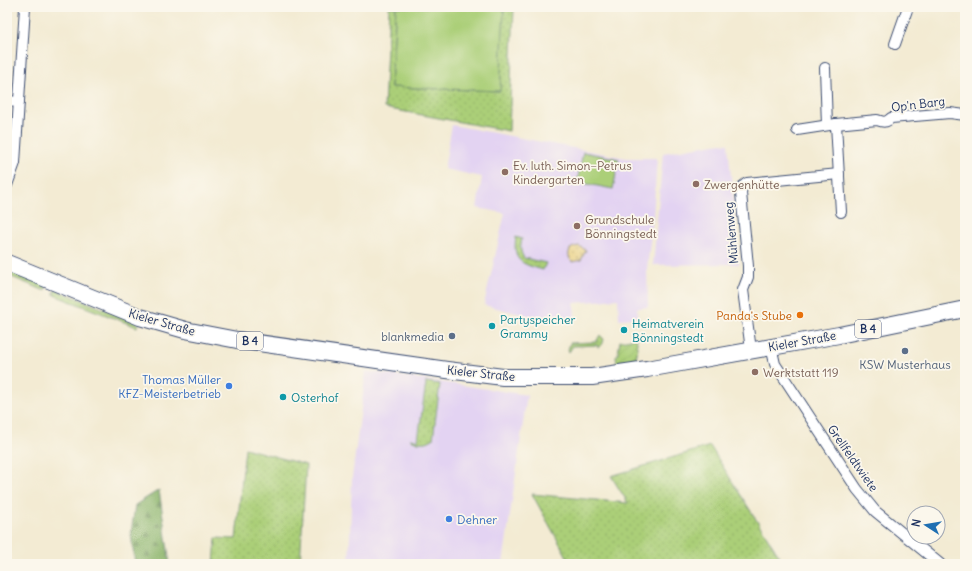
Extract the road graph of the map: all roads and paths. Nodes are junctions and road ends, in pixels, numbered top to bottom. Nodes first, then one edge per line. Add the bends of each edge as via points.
1 (26, 7) edge
2 (908, 7) edge
3 (894, 44) dead end
4 (826, 68) dead end
5 (7, 101) edge
6 (19, 102) junction
7 (965, 115) edge
8 (832, 124) junction
9 (797, 130) dead end
10 (839, 174) junction
11 (7, 185) edge
12 (841, 212) dead end
13 (7, 263) edge
14 (965, 309) edge
15 (770, 346) junction
16 (751, 350) junction
17 (940, 564) edge

1 - 6 street
2 - 3 street
4 - 8 street
5 - 6 street
6 - 11 street via 15,162
7 - 8 street, Op'n Barg via 950,113 891,118 887,122 877,120
8 - 9 street, Op'n Barg
8 - 10 street
10 - 12 street
10 - 16 street, Mühlenweg via 743,185 741,190 748,277 743,290
13 - 16 main road, Kieler Straße / B 4 via 140,317 185,330 237,340 489,375 535,378 592,377
14 - 15 main road, Kieler Straße / B 4 via 839,335
15 - 16 main road, Kieler Straße / B 4
15 - 17 street, Grellfeldtwiete via 775,364 857,489 887,522

